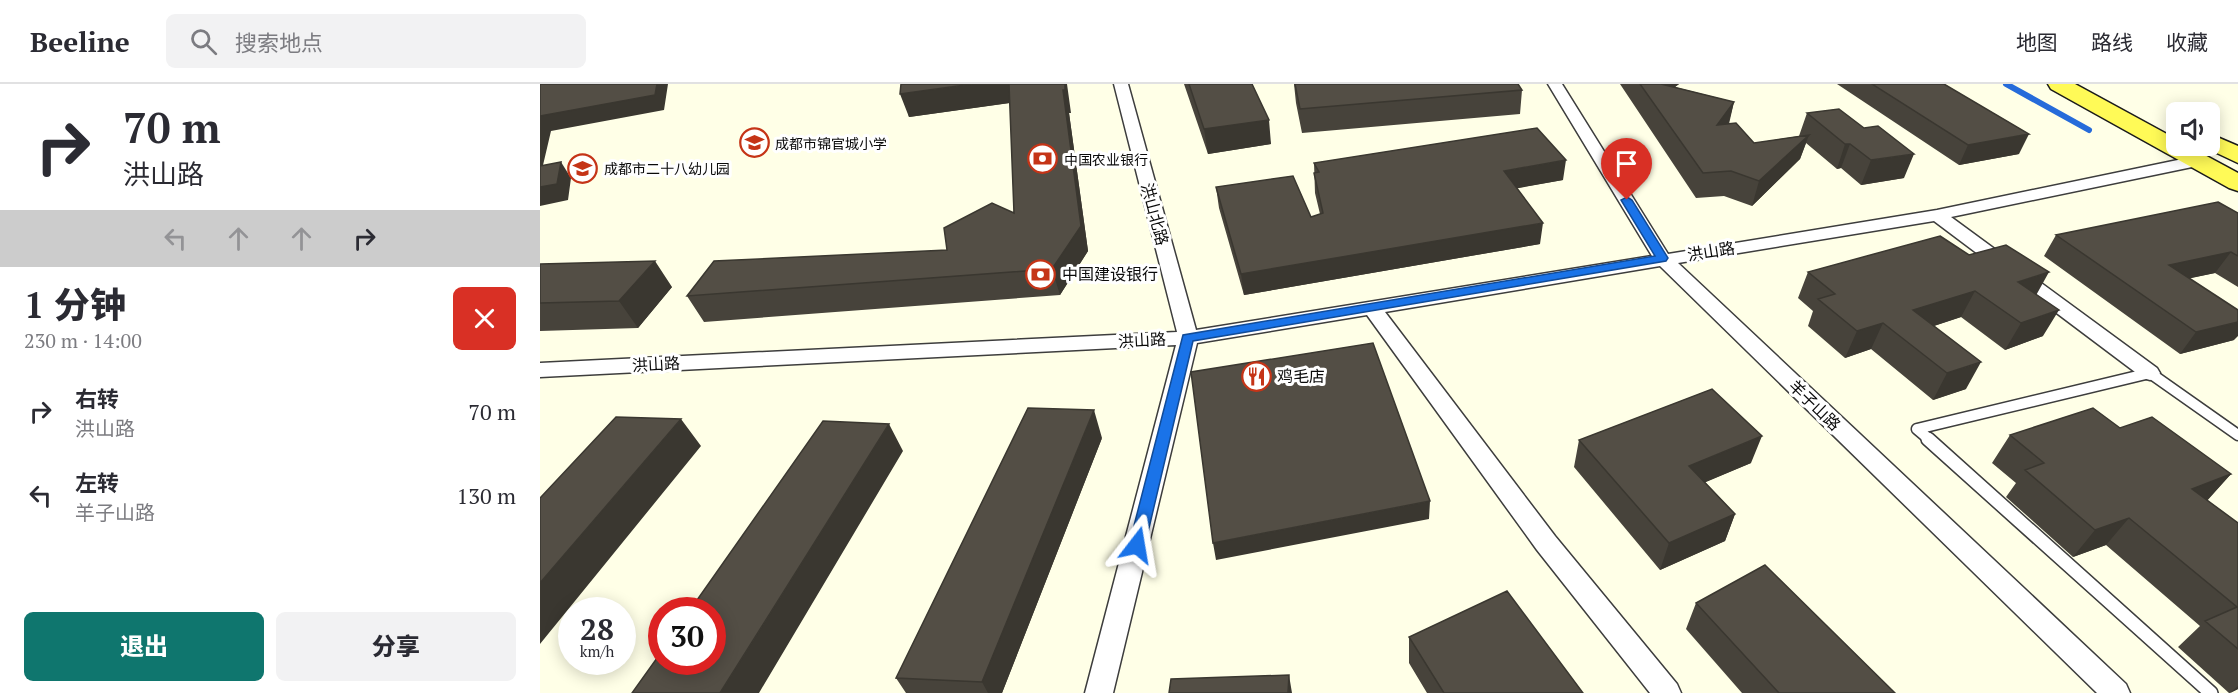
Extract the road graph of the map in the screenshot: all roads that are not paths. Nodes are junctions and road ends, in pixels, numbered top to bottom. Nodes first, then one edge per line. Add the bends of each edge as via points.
1 (1121, 84) edge
2 (1555, 84) edge
3 (2059, 84) edge
4 (2097, 84) edge
5 (2166, 118) edge
6 (2166, 134) edge
7 (2220, 153) edge
8 (2182, 156) edge
9 (2208, 156) edge
10 (2238, 156) edge
11 (2238, 183) edge
12 (1937, 215) junction
13 (1662, 258) junction
14 (1371, 307) junction
15 (1188, 338) junction
16 (540, 370) edge
17 (2150, 373) junction
18 (2238, 435) edge
19 (1099, 693) edge
20 (1667, 693) edge
21 (2116, 693) edge
22 (2211, 693) edge

1 - 15 street, 洪山北路
2 - 13 street, 羊子山路
3 - 6 main road
4 - 5 main road
7 - 10 main road
8 - 12 street, 洪山路
9 - 11 main road
12 - 13 street, 洪山路
12 - 17 street
13 - 14 street, 洪山路
13 - 21 street, 羊子山路
14 - 15 street, 洪山路
14 - 20 street via 1546,543
15 - 16 street, 洪山路
15 - 19 street, 洪山北路
17 - 18 lane
17 - 22 lane via 1917,429

